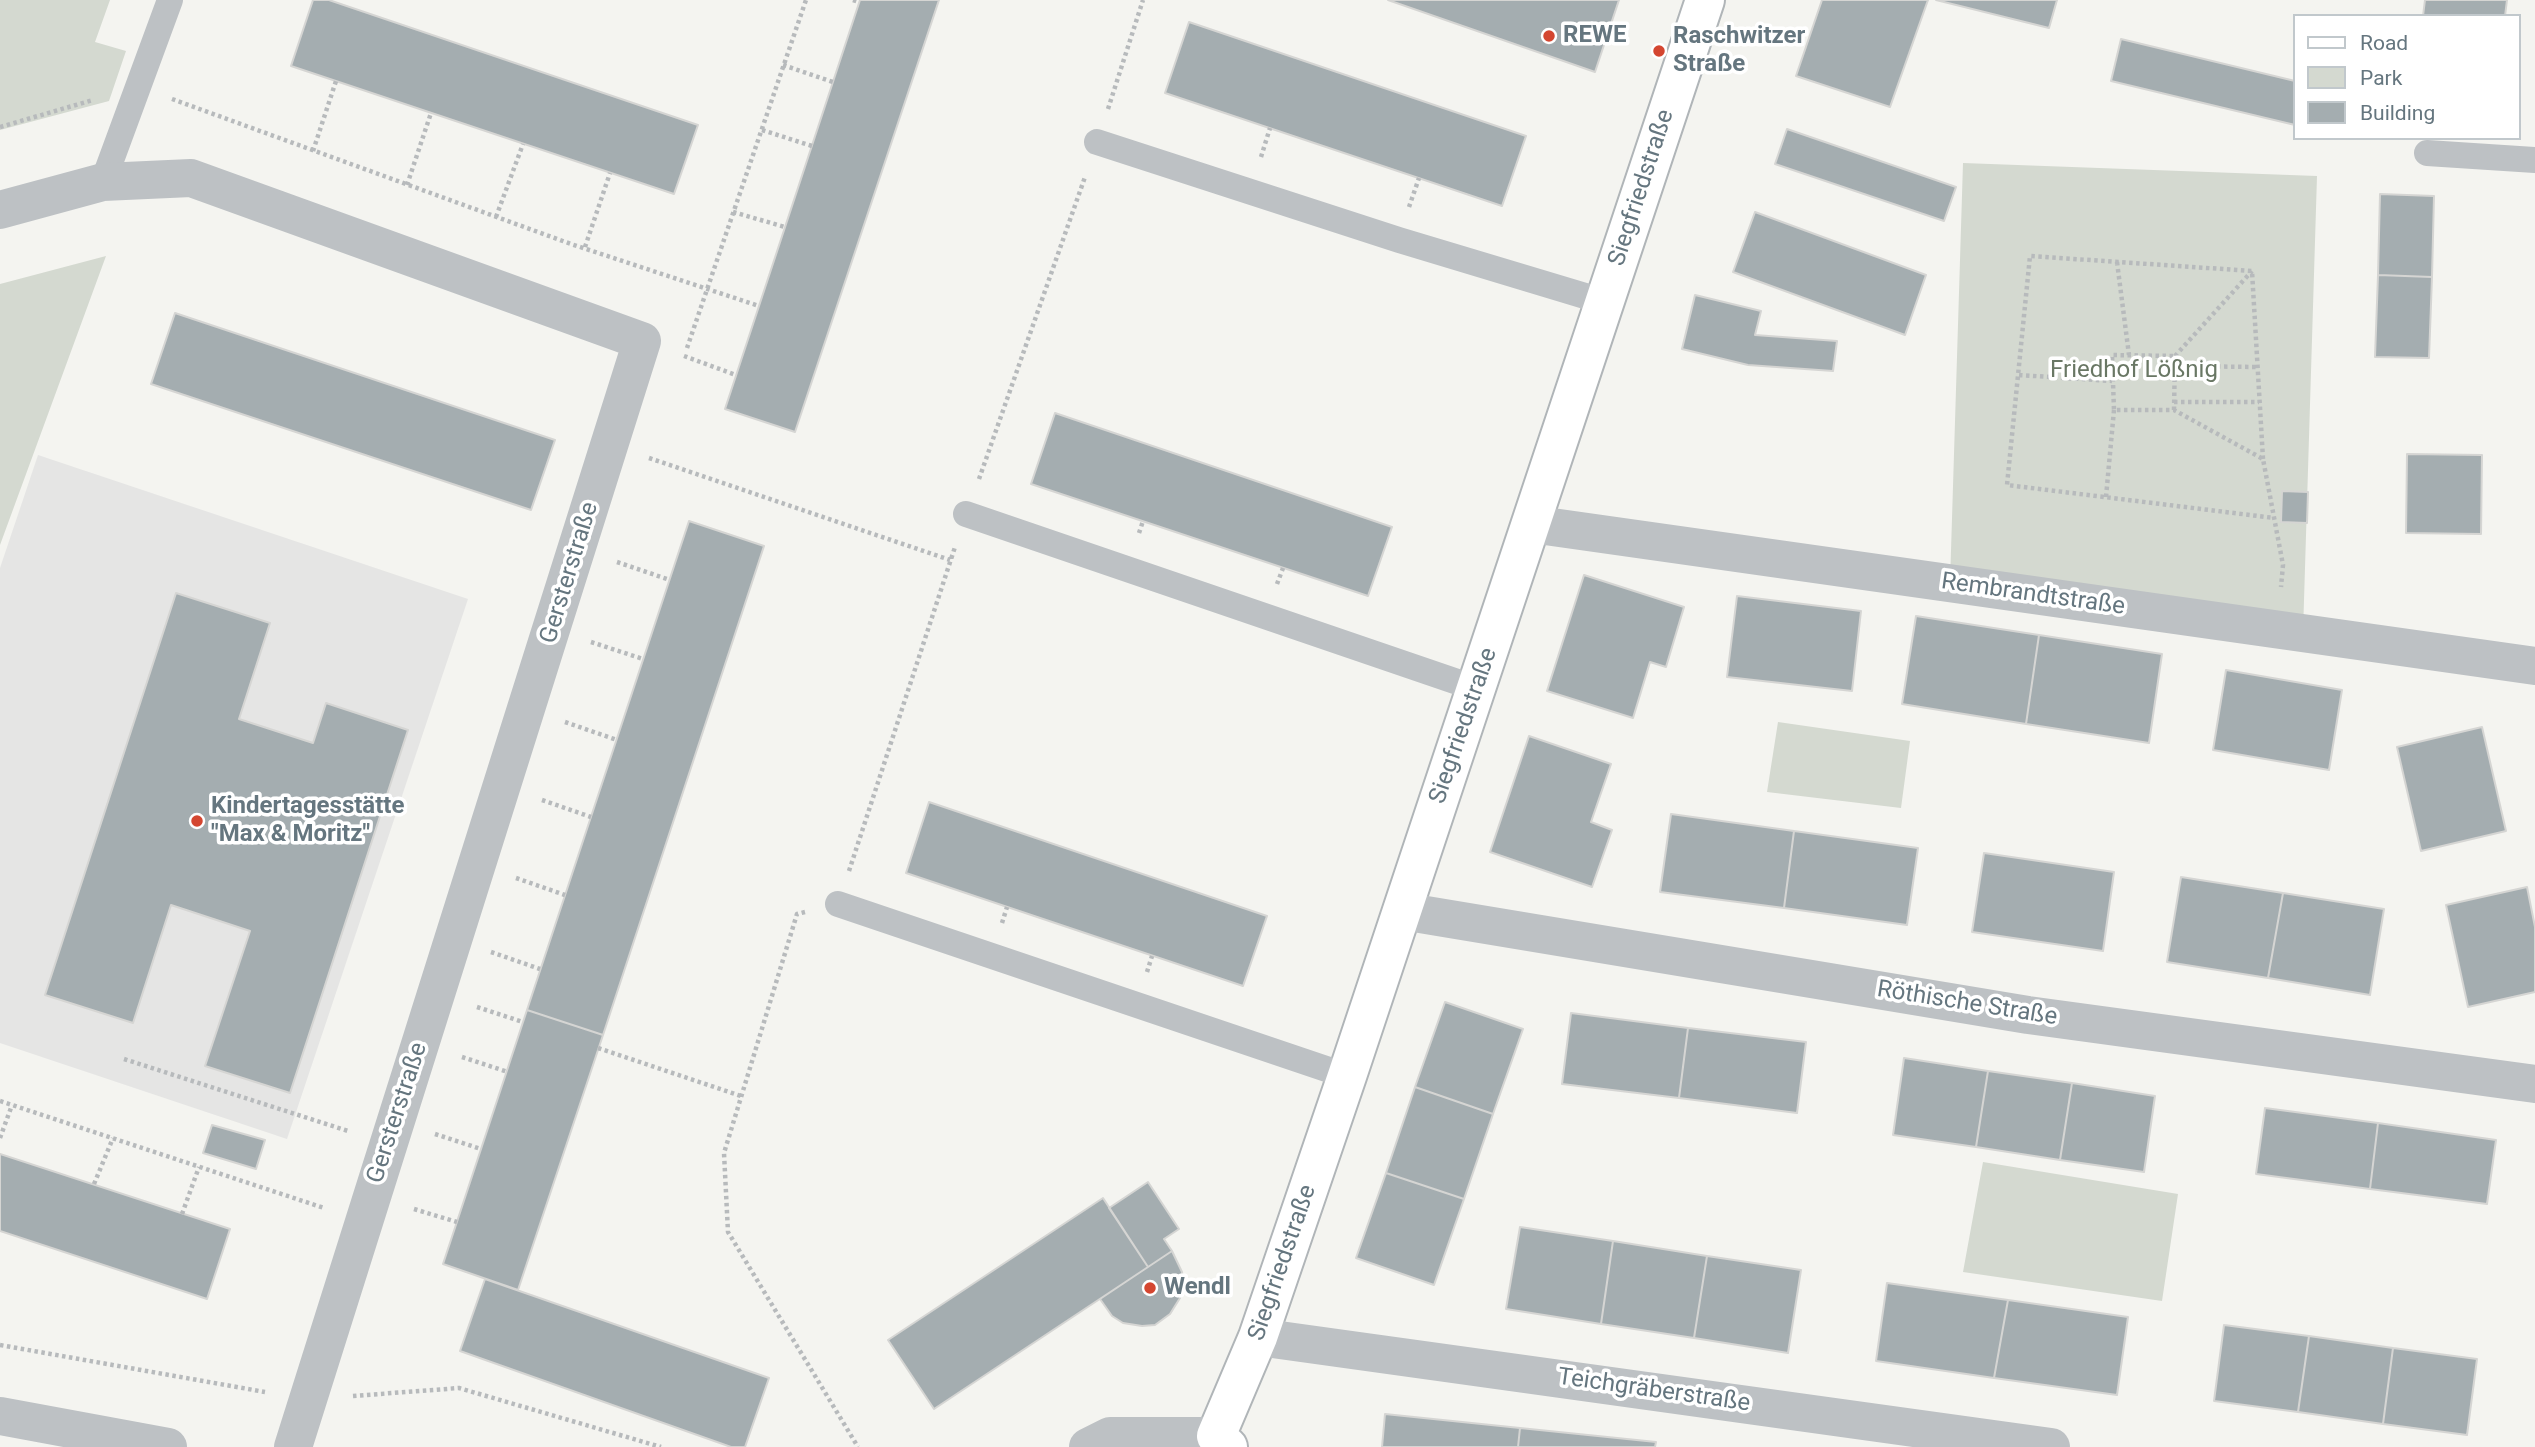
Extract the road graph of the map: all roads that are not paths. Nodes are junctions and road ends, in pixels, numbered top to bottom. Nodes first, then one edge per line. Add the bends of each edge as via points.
1 (170, 0) edge
2 (1705, 0) edge
3 (1097, 142) road end
4 (2427, 153) dead end
5 (2535, 160) edge
6 (103, 182) junction
7 (0, 210) edge
8 (1605, 302) junction
9 (966, 514) road end
10 (1531, 524) junction
11 (2535, 666) edge
12 (1478, 689) junction
13 (838, 904) road end
14 (1402, 911) junction
15 (1348, 1076) junction
16 (2535, 1084) edge
17 (1258, 1337) junction
18 (0, 1416) edge
19 (1218, 1443) edge
20 (168, 1447) edge
21 (293, 1447) edge
22 (1088, 1447) edge
23 (2051, 1447) edge

1 - 6 lane
2 - 8 main road, Siegfriedstraße
3 - 8 lane
4 - 5 lane
6 - 7 street
6 - 21 street, Gersterstraße via 191,178 642,341
8 - 10 main road, Siegfriedstraße
9 - 12 lane
10 - 11 street, Rembrandtstraße
10 - 12 main road, Siegfriedstraße
12 - 14 main road, Siegfriedstraße
13 - 15 lane
14 - 15 main road, Siegfriedstraße
14 - 16 street, Röthische Straße via 2028,1015
15 - 17 main road, Siegfriedstraße
17 - 19 main road, Siegfriedstraße
17 - 23 street, Teichgräberstraße
18 - 20 street
19 - 22 street via 1110,1436

